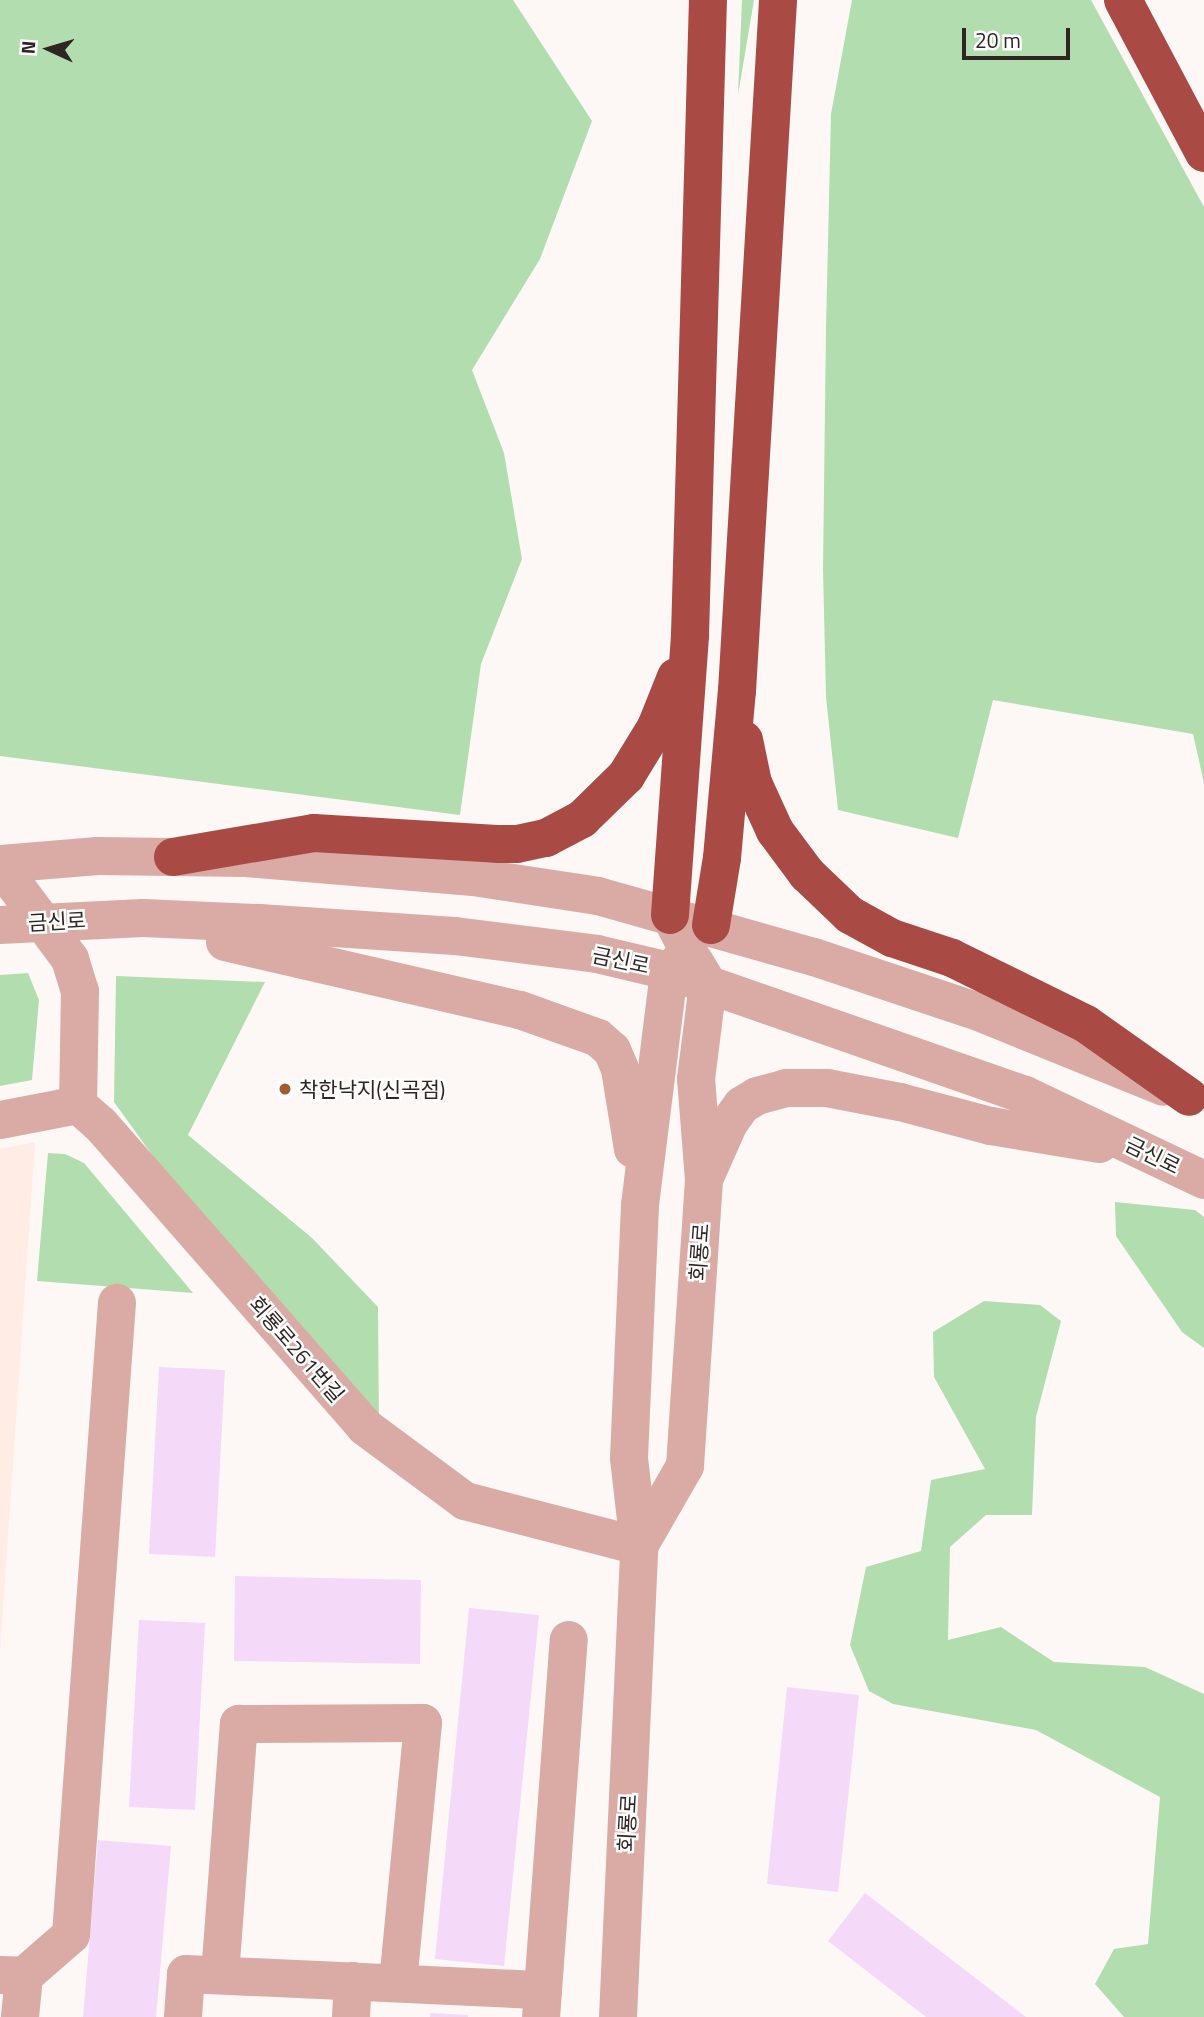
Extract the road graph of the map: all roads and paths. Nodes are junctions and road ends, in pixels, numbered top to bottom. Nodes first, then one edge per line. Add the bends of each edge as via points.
1 (708, 0) edge
2 (778, 0) edge
3 (1123, 0) edge
4 (1204, 153) edge
5 (690, 635) junction
6 (737, 691) junction
7 (173, 857) junction
8 (5, 864) edge
9 (670, 915) junction
10 (16, 923) edge
11 (690, 949) junction
12 (708, 984) junction
13 (1196, 1101) edge
14 (78, 1105) junction
15 (0, 1120) edge
16 (1143, 1151) junction
17 (704, 1180) junction
18 (1204, 1180) edge
19 (640, 1205) junction
20 (117, 1303) dead end
21 (639, 1546) junction
22 (569, 1640) dead end
23 (12, 1975) edge
24 (220, 1975) junction
25 (398, 1983) junction
26 (352, 1999) edge
27 (542, 2003) edge
28 (20, 2017) edge
29 (183, 2017) edge
30 (618, 2017) edge

1 - 5 highway
2 - 6 highway
3 - 4 highway
5 - 7 highway via 665,708 634,764 600,803 561,832 517,844 314,833
5 - 9 highway
6 - 11 highway via 722,858
6 - 13 highway via 747,760 764,810 791,854 837,904 876,931 952,958 1086,1024
7 - 8 street, 금신로 via 98,856
7 - 9 street, 금신로 via 246,858 473,877 598,896
8 - 14 street via 70,959 80,991
9 - 11 street, 금신로
10 - 11 street, 금신로 via 143,918 455,936 597,954
10 - 19 street via 142,930 249,946 520,1010 598,1038 612,1050 624,1087
11 - 12 street, 금신로
11 - 13 street, 금신로 via 981,1013
11 - 19 street, 회룡로
12 - 16 street, 금신로 via 1025,1095
12 - 17 street, 회룡로 via 696,1079
14 - 15 street
14 - 21 street, 회룡로261번길 via 101,1125 365,1427 465,1501
16 - 17 street via 991,1126 900,1102 806,1087 773,1091 742,1105
16 - 18 street, 금신로
17 - 21 street, 회룡로 via 685,1466
19 - 21 street, 회룡로 via 629,1458
20 - 23 street via 71,1935
21 - 30 street, 회룡로
22 - 27 street
23 - 28 street
24 - 25 street via 239,1724 423,1723
24 - 26 street
24 - 29 street via 186,1974
25 - 26 street
25 - 27 street

